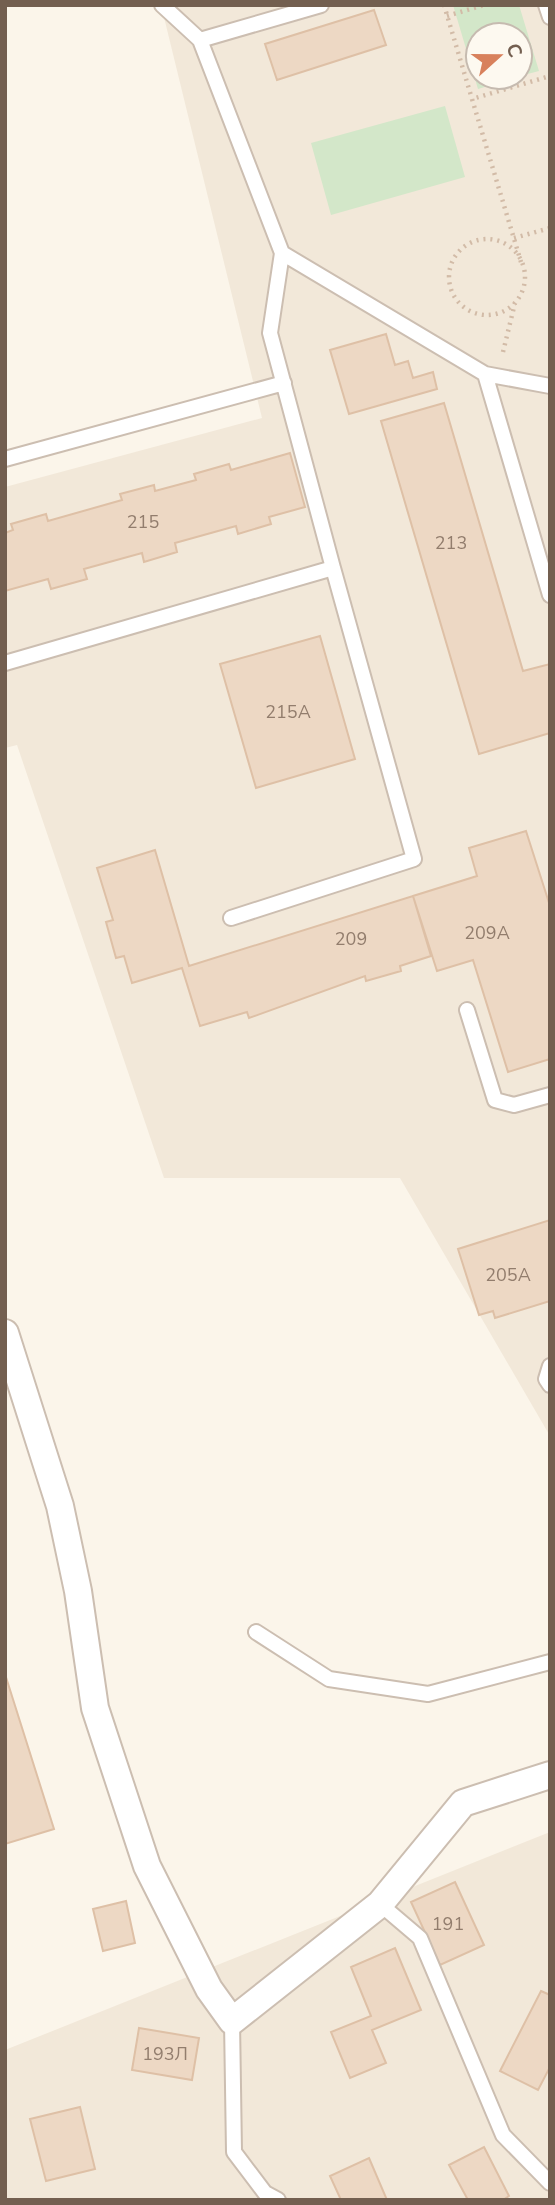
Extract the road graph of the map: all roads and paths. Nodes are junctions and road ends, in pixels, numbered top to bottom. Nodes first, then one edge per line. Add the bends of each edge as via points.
1 (162, 5) edge
2 (321, 5) edge
3 (444, 5) edge
4 (484, 5) edge
5 (546, 5) edge
6 (447, 16) junction
7 (550, 17) edge
8 (200, 40) junction
9 (550, 76) edge
10 (472, 99) junction
11 (550, 228) edge
12 (514, 238) junction
13 (282, 253) junction
14 (521, 262) junction
15 (515, 302) junction
16 (491, 375) junction
17 (284, 383) junction
18 (550, 386) edge
19 (5, 459) edge
20 (333, 568) junction
21 (550, 595) edge
22 (5, 663) edge
23 (231, 918) dead end
24 (467, 1010) dead end
25 (550, 1095) edge
26 (5, 1333) edge
27 (550, 1366) edge
28 (550, 1385) edge
29 (256, 1632) dead end
30 (550, 1662) edge
31 (550, 1775) edge
32 (380, 1904) junction
33 (232, 2021) junction
34 (550, 2183) edge
35 (278, 2200) edge

1 - 8 lane
2 - 8 lane
3 - 6 path
4 - 6 path
5 - 7 lane
6 - 10 path
8 - 13 lane
9 - 10 path
10 - 12 path
11 - 12 path
12 - 14 path
13 - 16 lane
13 - 17 lane via 270,333
14 - 15 path via 524,282
14 - 15 path via 508,245 476,241 458,252 449,271 452,293 466,309 497,314
15 - 16 path
16 - 18 lane
16 - 21 lane
17 - 19 lane
17 - 20 lane
20 - 22 lane
20 - 23 lane via 414,859
24 - 25 lane via 495,1100 514,1105
26 - 33 street via 60,1506 95,1708 147,1866 209,1989
27 - 28 lane via 546,1379
29 - 30 lane via 330,1679 428,1694
31 - 32 street via 463,1803
32 - 33 street
32 - 34 lane via 421,1938 503,2135
33 - 35 lane via 234,2152 265,2193

